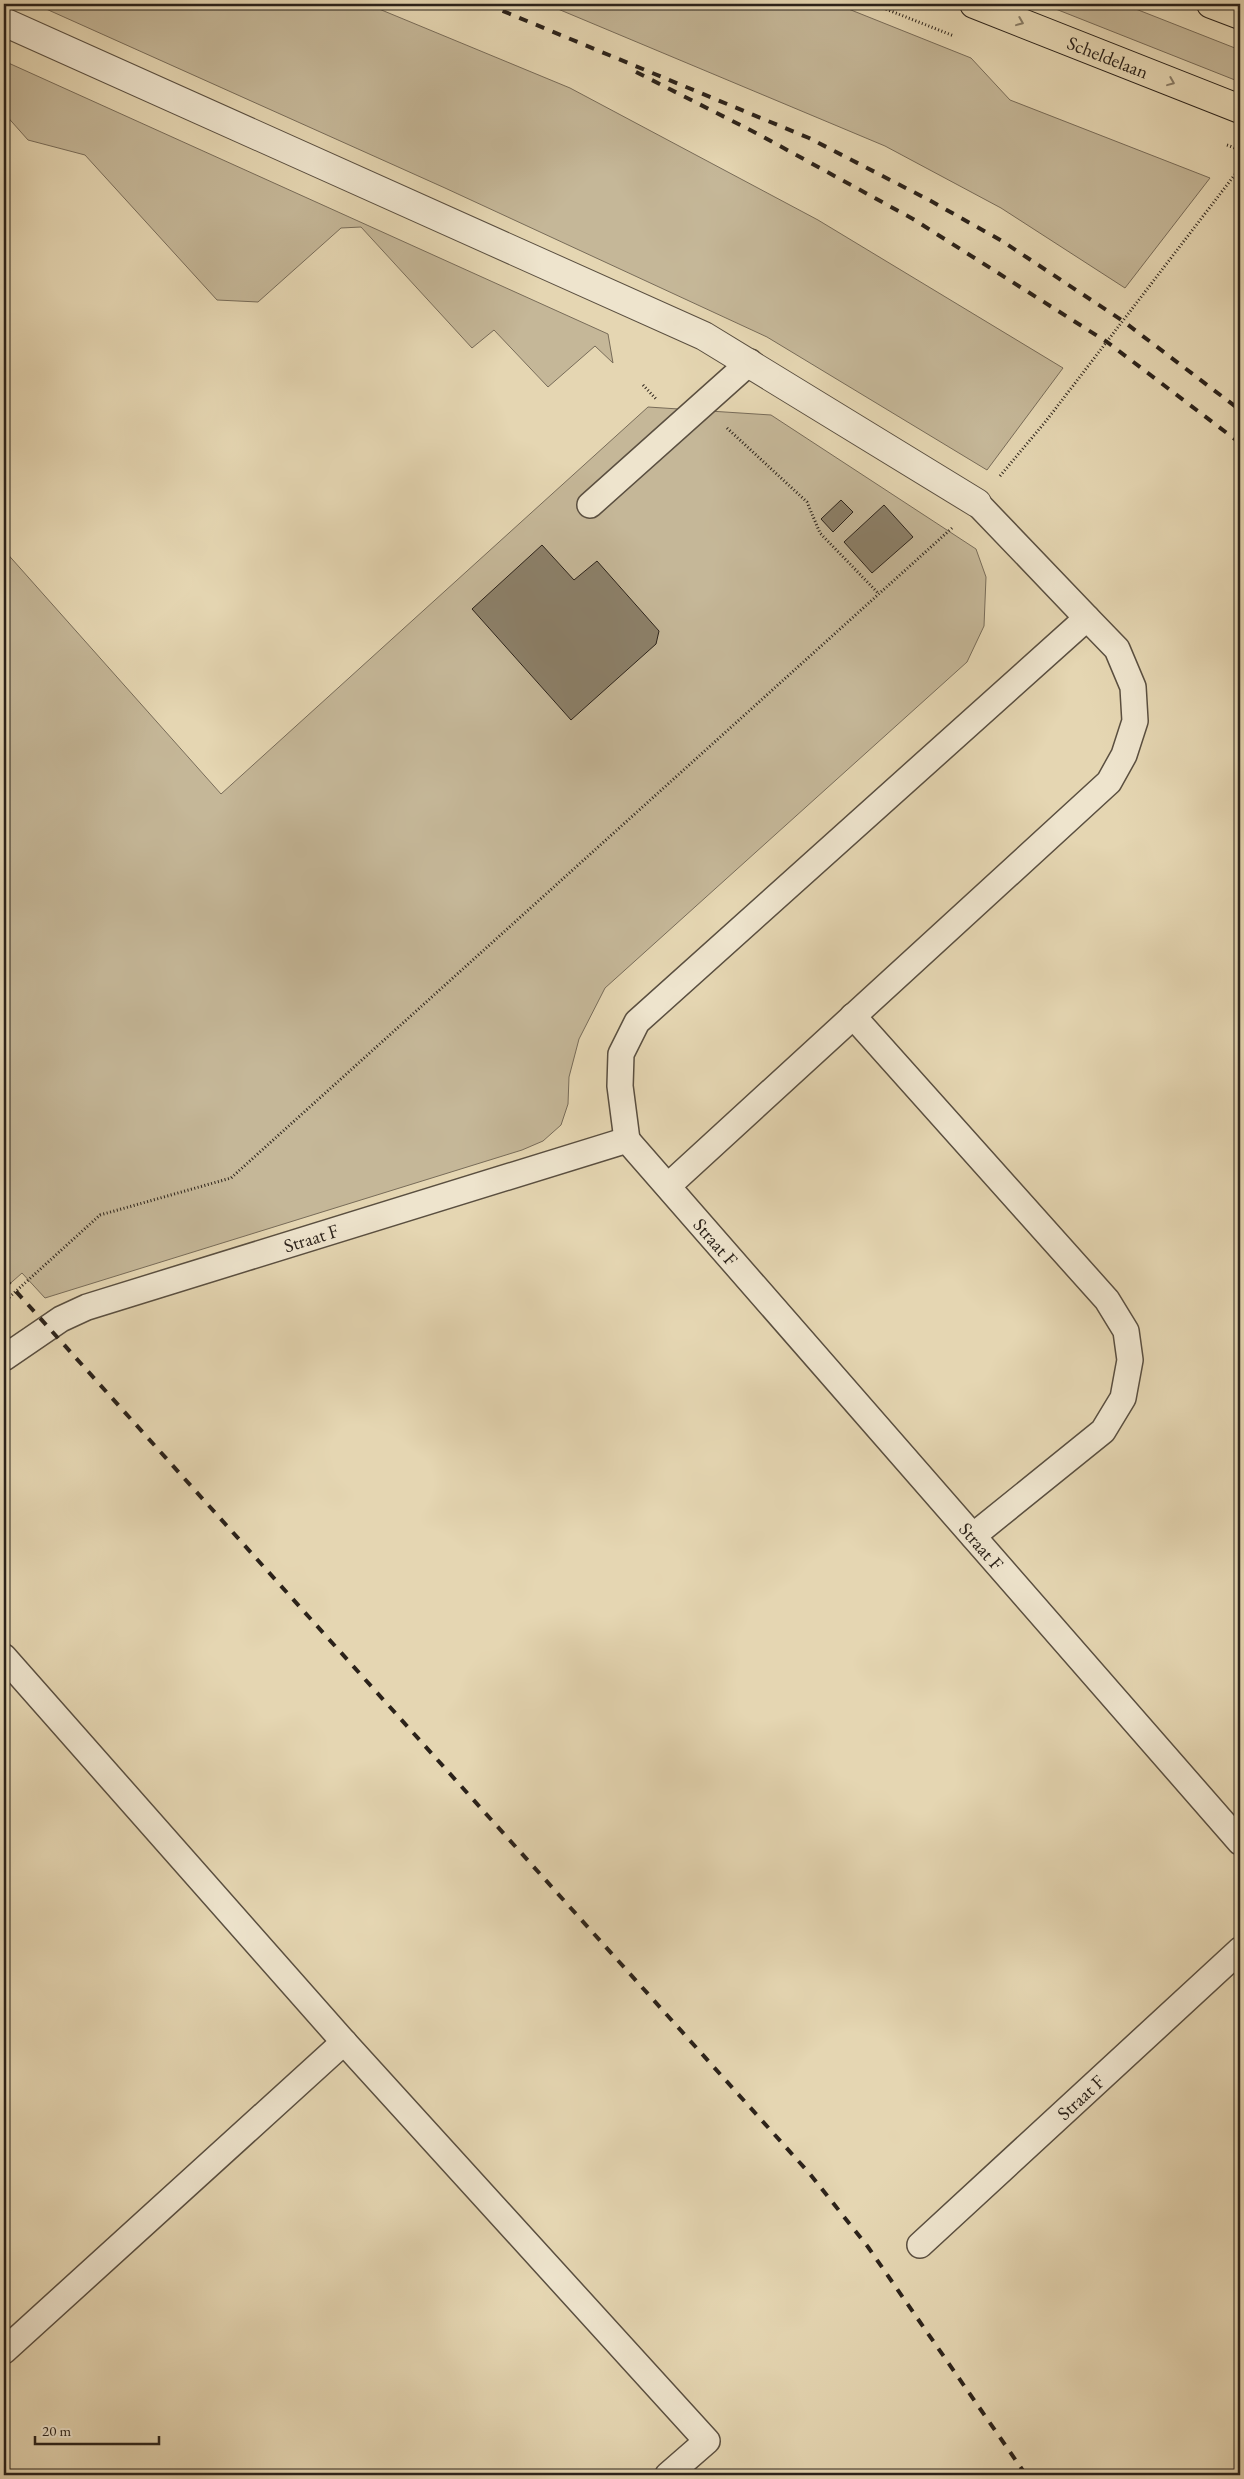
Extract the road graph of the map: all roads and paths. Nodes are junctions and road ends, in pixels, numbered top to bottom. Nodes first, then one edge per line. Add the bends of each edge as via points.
1 (974, 4) edge
2 (1211, 4) edge
3 (1240, 16) edge
4 (4, 22) edge
5 (1240, 109) edge
6 (1240, 168) edge
7 (750, 362) junction
8 (643, 385) dead end
9 (690, 413) junction
10 (1046, 421) dead end
11 (977, 503) joint
12 (590, 505) dead end
13 (943, 537) dead end
14 (878, 594) junction
15 (1087, 618) junction
16 (853, 1016) junction
17 (627, 1140) junction
18 (668, 1186) junction
19 (4, 1302) edge
20 (4, 1358) edge
21 (973, 1536) junction
22 (4, 1657) edge
23 (1240, 1842) edge
24 (1240, 1950) edge
25 (344, 2042) junction
26 (920, 2245) dead end
27 (4, 2351) edge
28 (668, 2475) edge

1 -> 5 main road, Scheldelaan
2 - 3 main road
4 - 7 street via 684,326
6 - 10 path
7 - 9 lane
7 - 11 street
8 - 9 path via 663,406
9 - 12 lane
9 - 14 path via 718,420 808,502 820,533
11 - 15 lane
13 - 14 path
14 - 19 path via 231,1178 100,1215
15 - 16 lane via 1117,650 1134,686 1135,721 1109,782
15 - 17 lane via 637,1022 621,1054 620,1086
16 - 18 lane
16 - 21 lane via 1107,1300 1126,1331 1130,1360 1124,1398 1103,1431
17 - 18 lane, Straat F
17 - 20 lane, Straat F via 87,1307 61,1319
18 - 21 lane, Straat F
21 - 23 lane, Straat F
22 - 25 lane
24 - 26 lane, Straat F
25 - 27 lane
25 - 28 lane via 708,2441

